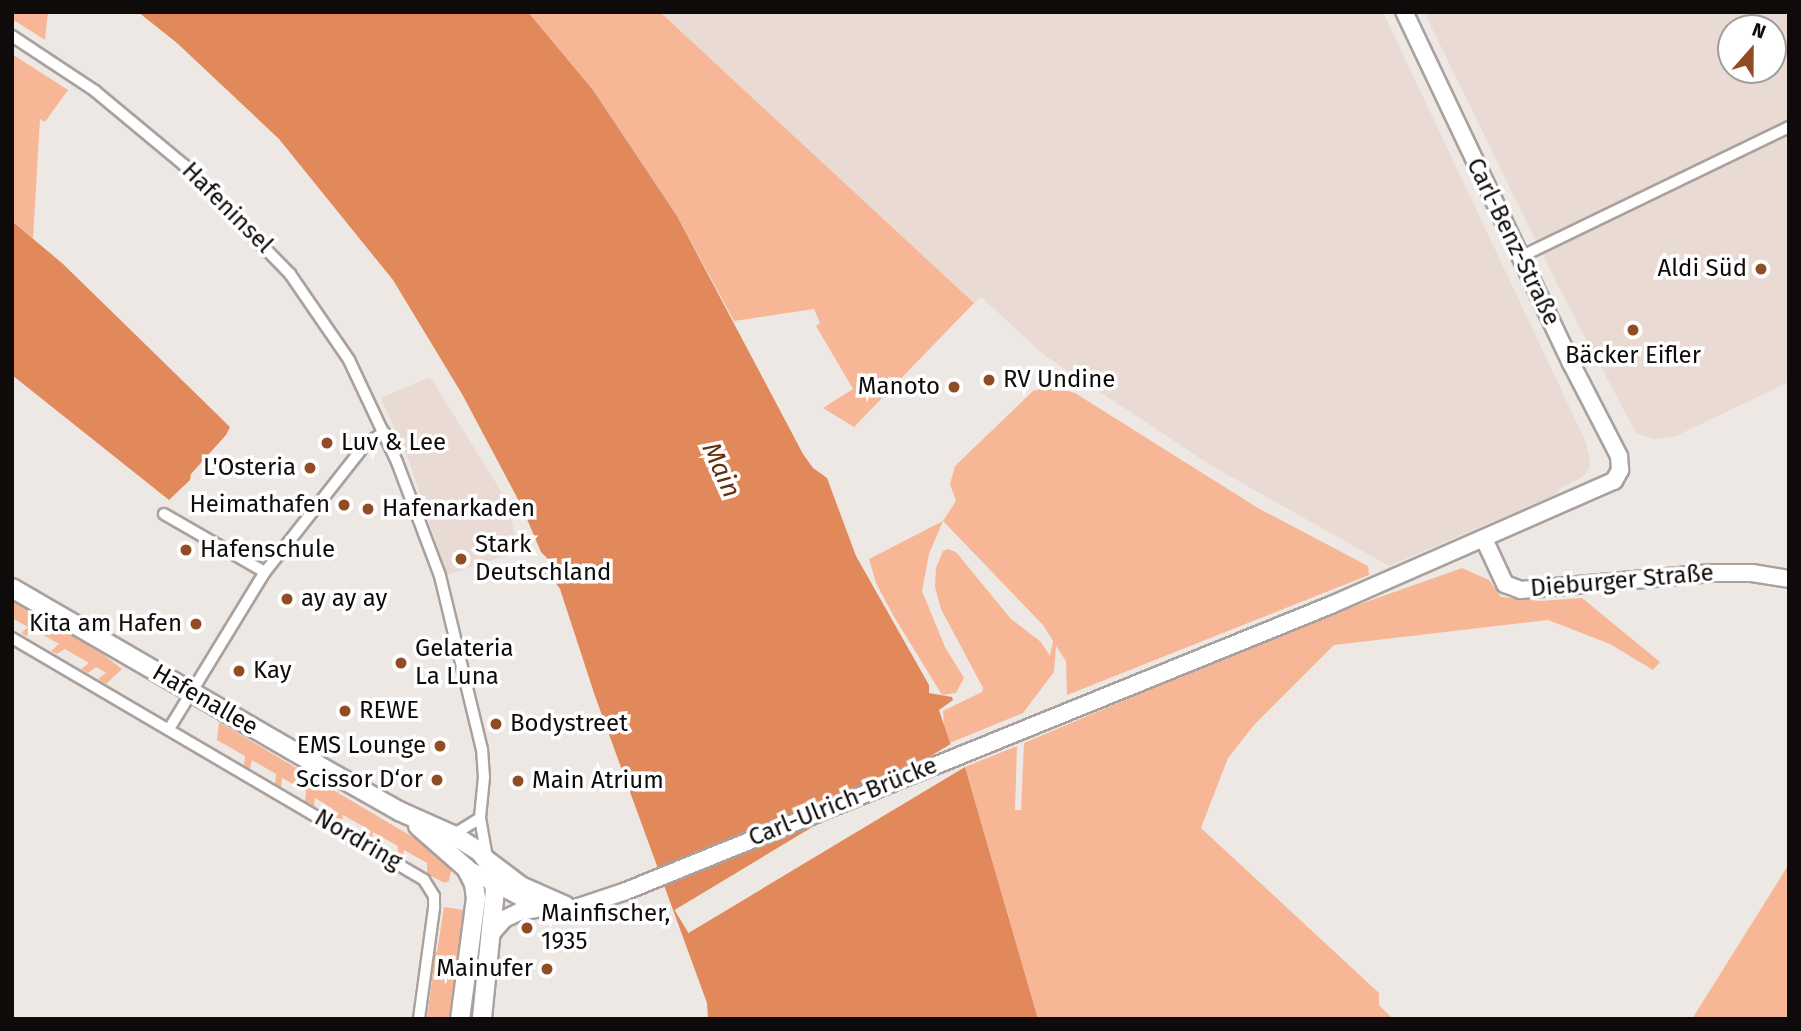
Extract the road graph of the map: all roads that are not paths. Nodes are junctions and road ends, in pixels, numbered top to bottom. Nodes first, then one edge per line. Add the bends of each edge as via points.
1 (1404, 12) edge
2 (12, 36) edge
3 (1789, 127) edge
4 (1520, 257) junction
5 (384, 432) junction
6 (1620, 471) joint
7 (164, 514) dead end
8 (1485, 539) junction
9 (265, 572) junction
10 (1789, 579) edge
11 (12, 587) edge
12 (12, 638) edge
13 (191, 693) junction
14 (169, 729) junction
15 (399, 811) junction
16 (480, 818) junction
17 (453, 835) junction
18 (488, 860) junction
19 (466, 868) junction
20 (502, 881) junction
21 (476, 898) junction
22 (579, 907) junction
23 (541, 908) junction
24 (491, 934) junction
25 (419, 1019) edge
26 (460, 1019) edge
27 (482, 1019) edge

1 - 4 main road, Carl-Benz-Straße
2 - 5 street, Hafeninsel via 133,120 278,260 345,352
3 - 4 street
4 - 6 main road, Carl-Benz-Straße via 1617,451
5 - 9 street via 365,444
5 - 16 street, Hafeninsel via 436,563 468,683 484,765
6 - 8 main road, Carl-Ulrich-Brücke via 1610,484
7 - 9 street
8 - 10 main road, Dieburger Straße via 1505,584 1521,590 1712,573
8 - 22 main road, Carl-Ulrich-Brücke
9 - 13 street
11 - 13 main road, Hafenallee
12 - 14 street, Nordring
13 - 14 street
13 - 15 main road, Hafenallee
14 - 25 street, Nordring via 424,880 434,908
15 - 17 main road, Hafenallee
15 - 19 main road, Hafenallee
16 - 17 street
16 - 18 street, Hafeninsel
17 - 18 main road, Hafenallee
18 - 20 main road
19 - 20 main road, Hafenallee
19 - 21 main road
20 - 21 main road
20 - 22 main road
20 - 23 main road, Hafenallee
20 - 24 main road
21 - 26 main road
22 - 23 main road, Carl-Ulrich-Brücke
23 - 24 main road via 510,916
24 - 27 main road

